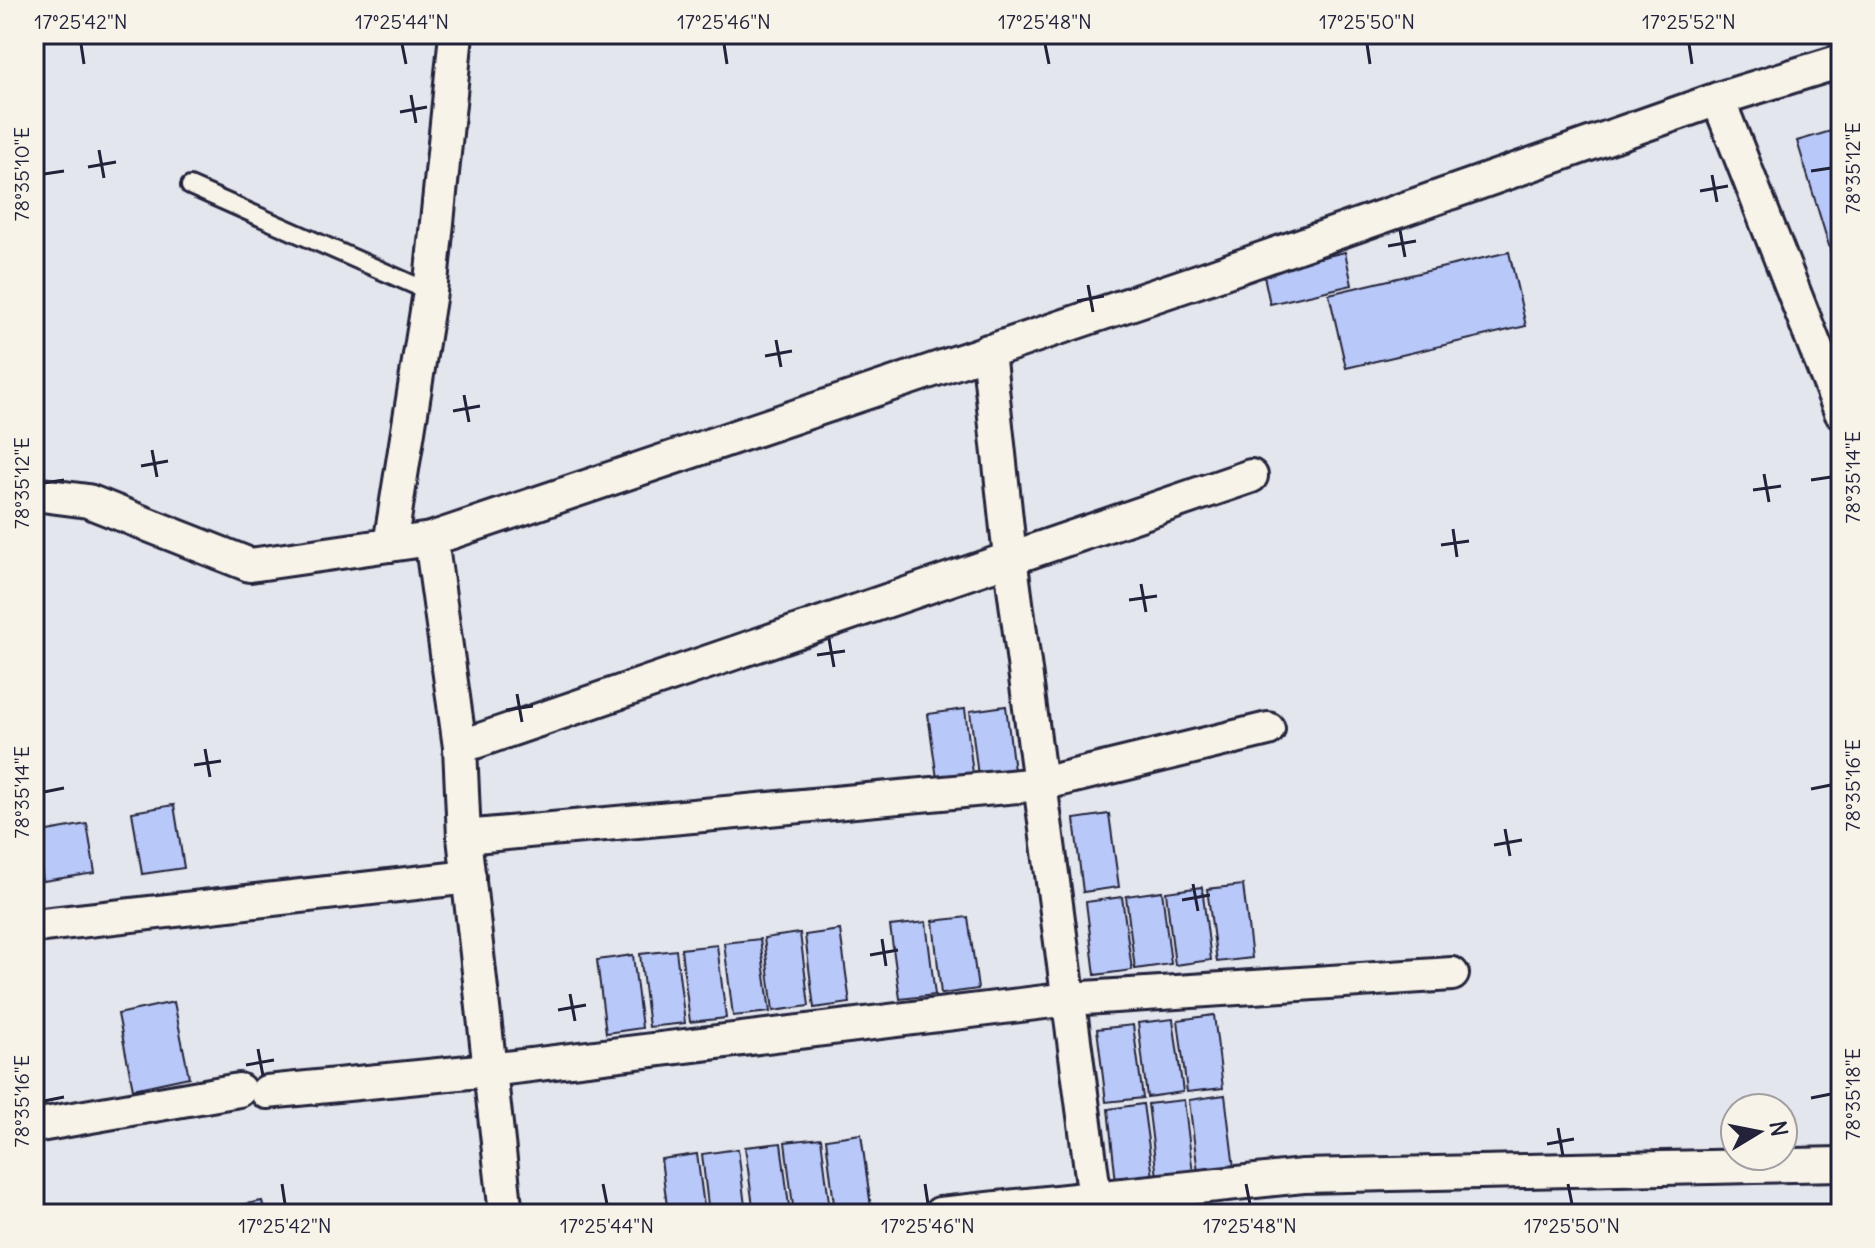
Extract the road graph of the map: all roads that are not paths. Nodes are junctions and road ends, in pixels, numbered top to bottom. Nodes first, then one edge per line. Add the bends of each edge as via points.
1 (456, 34) edge
2 (1841, 61) edge
3 (1718, 99) junction
4 (190, 186) dead end
5 (430, 292) junction
6 (988, 351) junction
7 (1841, 412) edge
8 (1251, 476) dead end
9 (34, 494) edge
10 (431, 539) junction
11 (390, 545) junction
12 (1010, 557) junction
13 (1268, 729) dead end
14 (460, 747) junction
15 (1041, 784) junction
16 (464, 837) junction
17 (469, 877) junction
18 (34, 926) edge
19 (1452, 974) dead end
20 (1069, 999) junction
21 (489, 1070) junction
22 (34, 1126) edge
23 (1841, 1164) edge
24 (1096, 1205) edge
25 (506, 1214) edge
26 (940, 1214) edge

1 - 5 street
2 - 3 street
3 - 6 street
3 - 7 street
4 - 5 lane
5 - 11 street
6 - 10 street
6 - 12 street
8 - 12 street
9 - 11 street via 88,501 250,565
10 - 11 street
10 - 14 street
12 - 14 street
12 - 15 street
13 - 15 street
14 - 16 street
15 - 16 street
15 - 20 street
16 - 17 street
17 - 18 street
17 - 21 street
19 - 20 street
20 - 21 street
20 - 24 street
21 - 22 street via 253,1091
21 - 25 street
23 - 24 street via 1303,1176
24 - 26 street

